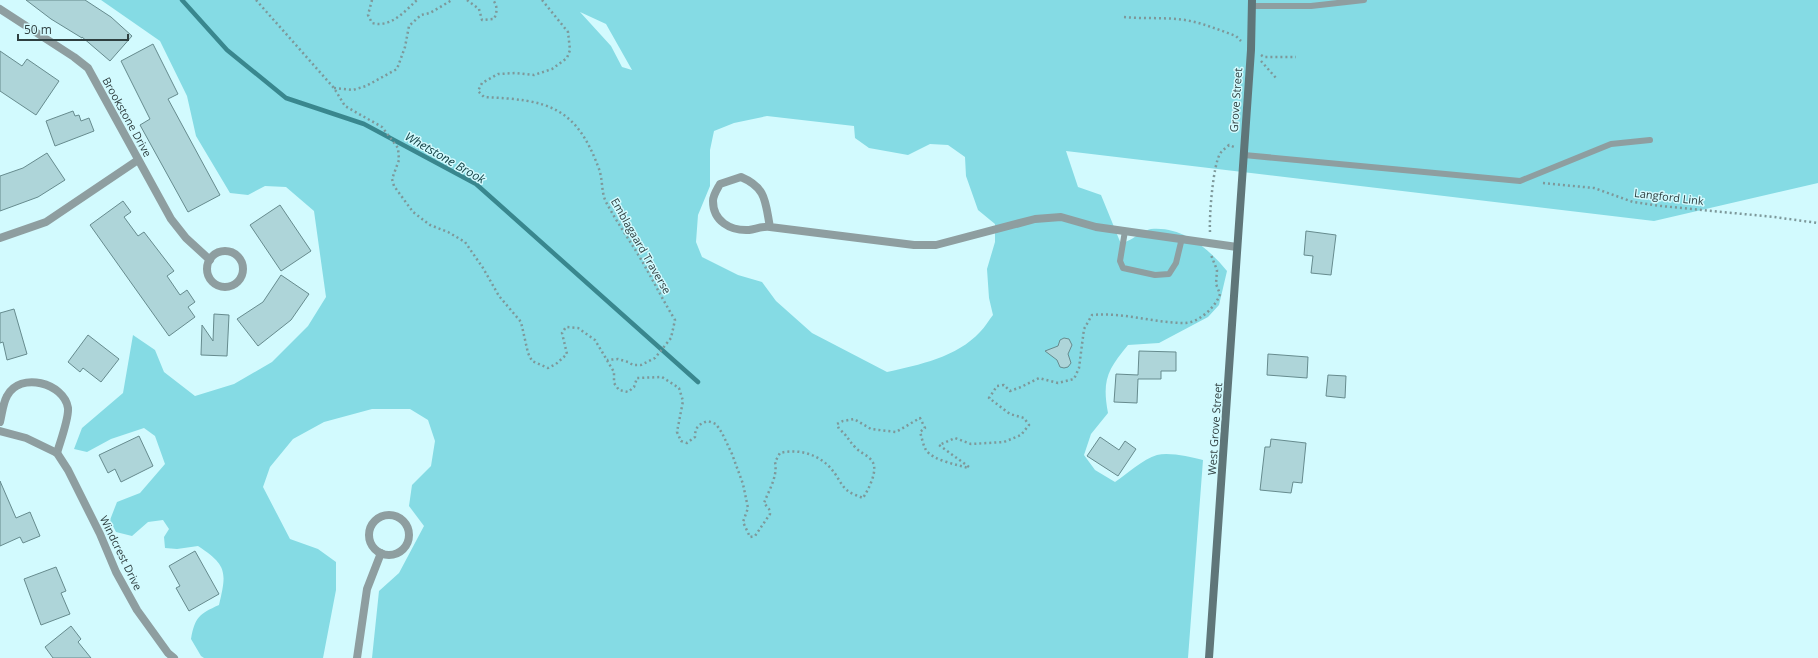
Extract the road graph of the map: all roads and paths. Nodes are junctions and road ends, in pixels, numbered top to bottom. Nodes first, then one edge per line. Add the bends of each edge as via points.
1 (256, 0) edge
2 (372, 0) edge
3 (417, 0) edge
4 (452, 0) edge
5 (467, 0) edge
6 (493, 0) edge
7 (542, 0) edge
8 (1364, 0) edge
9 (1252, 3) edge
10 (0, 9) edge
11 (1124, 17) dead end
12 (1251, 50) junction
13 (1296, 57) dead end
14 (1276, 78) dead end
15 (334, 88) junction
16 (1650, 140) dead end
17 (1244, 155) junction
18 (138, 160) junction
19 (1520, 181) junction
20 (1240, 202) joint
21 (1818, 223) edge
22 (770, 227) junction
23 (1125, 231) junction
24 (0, 238) edge
25 (1182, 238) junction
26 (1210, 243) junction
27 (1237, 247) junction
28 (210, 260) junction
29 (607, 360) junction
30 (0, 422) edge
31 (0, 431) edge
32 (57, 453) junction
33 (381, 553) junction
34 (174, 658) edge
35 (357, 658) edge
36 (1209, 658) edge

1 - 15 path
2 - 3 path via 368,15 372,23 380,26 397,18
4 - 15 path via 430,13 421,15 409,26 397,69 353,90
5 - 6 path via 479,9 482,20 494,19 497,14
7 - 29 path, Emblagaard Traverse via 568,32 570,50 567,58 552,69 534,75 498,74 482,83 478,91 484,97 513,98 550,107 560,111 580,130 590,146 600,172 605,199 614,217 675,320 671,338 655,358 641,365 633,365 618,359
8 - 9 lane via 1311,6
9 - 12 main road, Grove Street
10 - 18 street, Brookstone Drive via 88,68
11 - 12 path via 1187,20 1236,36
12 - 13 path via 1264,57
12 - 14 path
12 - 17 main road, Grove Street
15 - 29 path via 345,106 382,127 398,148 399,160 392,179 394,186 413,212 430,225 465,242 499,296 521,322 528,354 532,360 548,368 567,354 562,333 566,327 578,328 595,340
16 - 19 lane via 1611,144
17 - 19 lane
17 - 20 main road, Grove Street
17 - 26 path via 1229,145 1221,152 1216,162 1209,217
18 - 24 street via 46,222
18 - 28 street, Brookstone Drive via 171,219 186,238
19 - 21 path, Langford Link via 1594,188 1633,202 1661,206
20 - 27 main road, West Grove Street
22 - 22 street via 762,226 750,230 724,225 716,213 713,200 720,184 740,177 759,188 765,201
22 - 23 street via 914,245 936,245 1035,219 1061,217 1096,227
23 - 25 street
23 - 25 lane via 1120,261 1123,268 1155,276 1169,274 1176,263
25 - 26 street
26 - 27 street
26 - 29 path via 1216,270 1216,284 1220,294 1208,312 1187,323 1109,313 1092,315 1084,329 1079,368 1074,380 1058,382 1039,378 1010,391 1004,385 997,386 989,398 1010,414 1024,418 1029,425 1021,435 1004,442 978,444 955,438 939,445 968,468 942,460 925,449 920,432 925,428 920,418 896,432 871,429 854,419 843,421 837,424 839,429 848,435 855,448 873,461 875,468 862,498 848,491 834,471 818,457 787,451 780,453 774,462 776,470 764,503 770,514 755,536 750,537 743,522 748,508 744,484 716,424 708,421 700,424 695,431 695,437 687,443 682,441 677,432 683,401 679,388 662,377 637,378 634,388 628,392 619,390 614,383 614,372
27 - 36 main road, West Grove Street
28 - 28 street via 208,272 212,282 217,286 234,285 242,277 241,260 231,252 219,252
30 - 32 street via 7,395 20,384 36,382 51,388 62,395 68,409
31 - 32 street via 26,438
32 - 34 street, Windcrest Drive via 68,470 116,572 137,610 168,654
33 - 33 street via 388,555 400,552 408,541 408,527 398,517 386,515 371,526 372,544
33 - 35 street via 367,589

